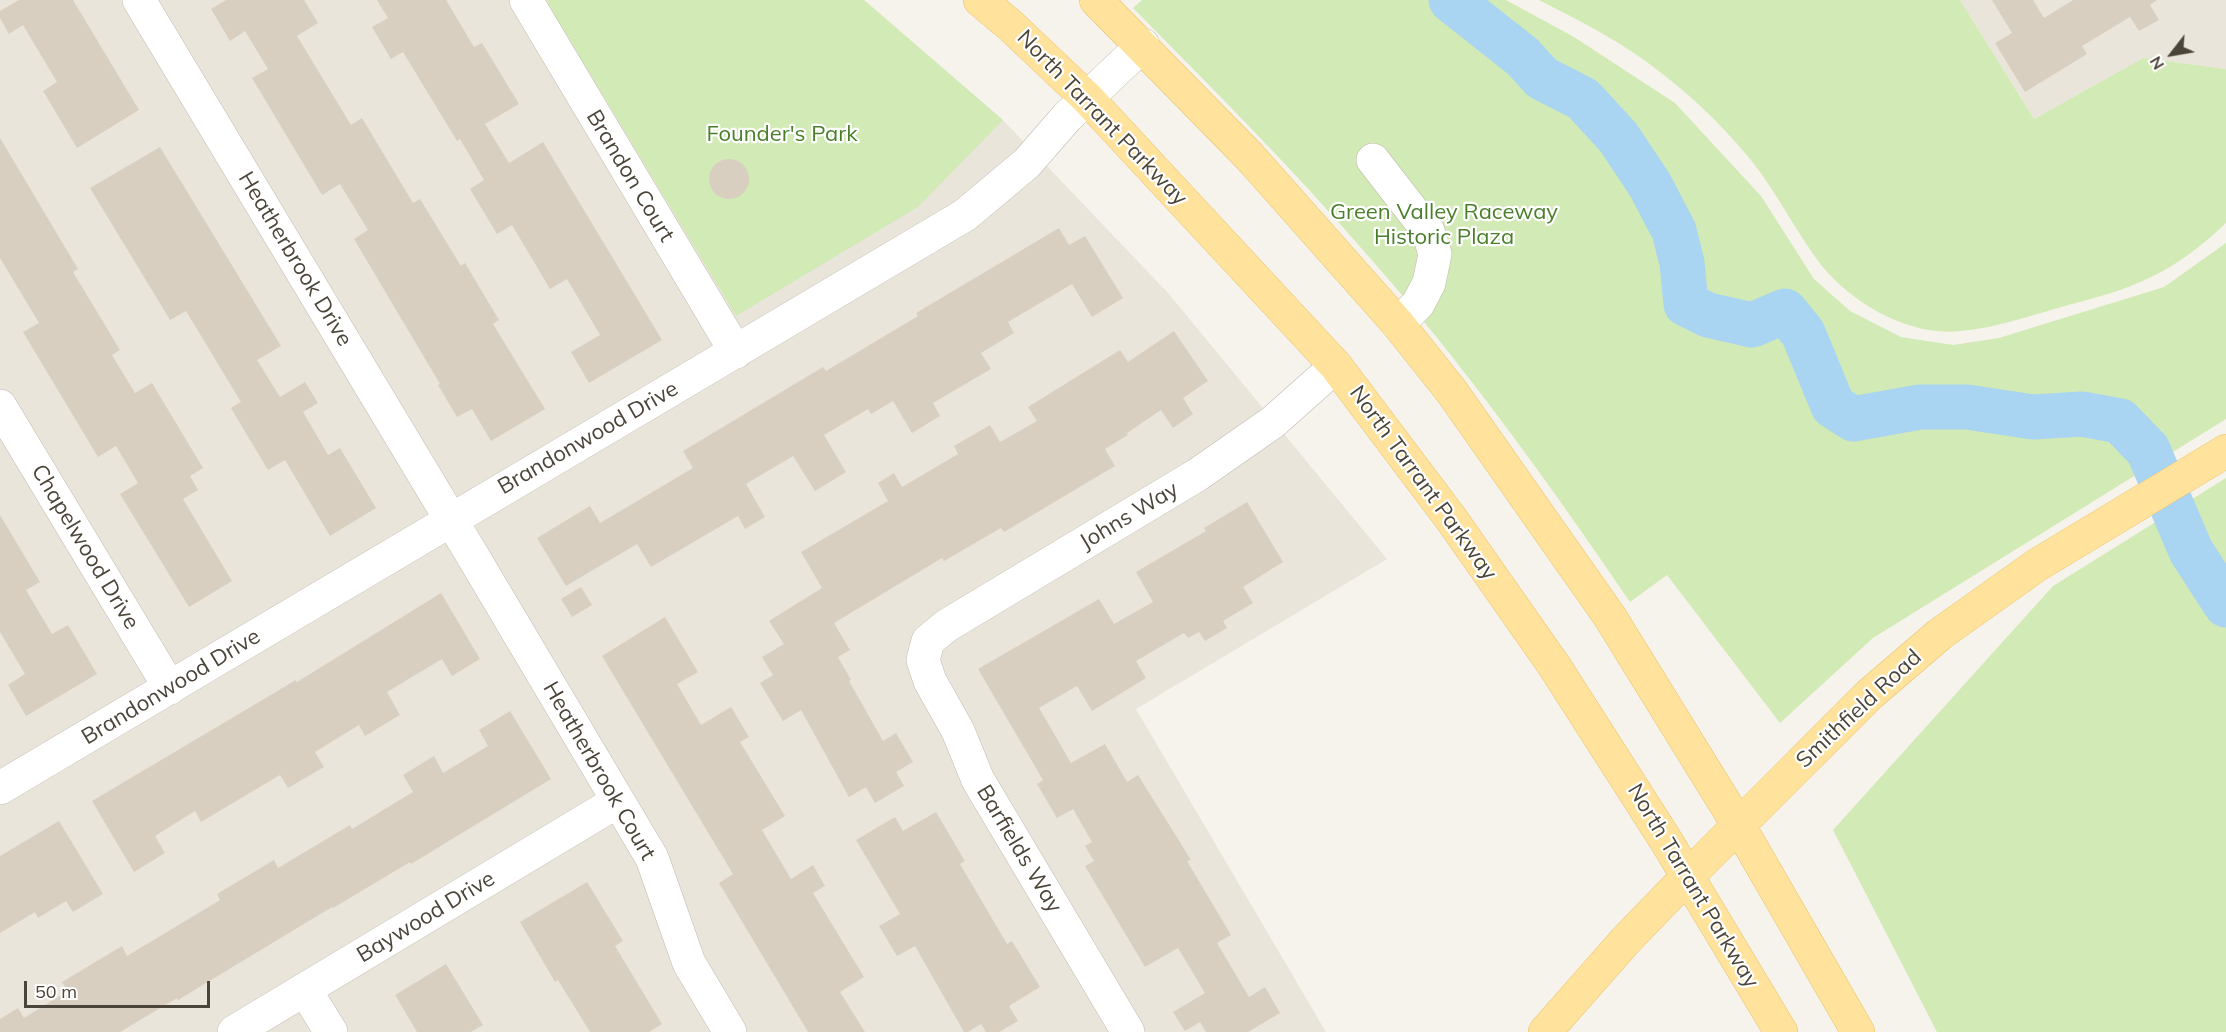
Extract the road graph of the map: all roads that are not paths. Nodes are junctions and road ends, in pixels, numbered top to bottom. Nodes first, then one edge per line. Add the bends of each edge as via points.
1 (139, 0) edge
2 (526, 0) edge
3 (980, 0) edge
4 (1096, 0) edge
5 (1143, 45) junction
6 (1087, 98) junction
7 (1373, 160) dead end
8 (1398, 324) junction
9 (736, 352) junction
10 (1336, 366) junction
11 (0, 406) edge
12 (2226, 451) edge
13 (450, 519) junction
14 (923, 660) joint
15 (170, 688) junction
16 (0, 788) edge
17 (618, 801) junction
18 (1739, 826) junction
19 (1688, 876) junction
20 (305, 990) junction
21 (234, 1032) edge
22 (331, 1032) edge
23 (730, 1032) edge
24 (1128, 1032) edge
25 (1545, 1032) edge
26 (1781, 1032) edge
27 (1858, 1032) edge

1 - 13 street, Heatherbrook Drive
2 - 9 street, Brandon Court
3 - 6 main road, North Tarrant Parkway
4 - 5 main road
5 - 6 street, Brandonwood Drive
5 - 8 main road via 1250,157
6 - 9 street, Brandonwood Drive via 1027,163 964,215
6 - 10 main road, North Tarrant Parkway
7 - 8 street via 1428,231 1434,255 1429,283 1418,304
8 - 18 main road via 1499,458 1610,617
9 - 13 street, Brandonwood Drive
10 - 14 street, Johns Way via 1273,422 1197,475 946,626 928,641
10 - 19 main road, North Tarrant Parkway via 1452,520 1555,667
11 - 15 street, Chapelwood Drive
12 - 18 main road, Smithfield Road via 2037,565 1940,634 1869,695
13 - 15 street, Brandonwood Drive
13 - 17 street, Heatherbrook Court
14 - 24 street, Barfields Way via 978,780
15 - 16 street, Brandonwood Drive
17 - 20 street, Baywood Drive
17 - 23 street, Heatherbrook Court via 652,858 689,963
18 - 19 main road, Smithfield Road
18 - 27 main road
19 - 25 main road, Smithfield Road
19 - 26 main road, North Tarrant Parkway
20 - 21 street, Baywood Drive
20 - 22 street

